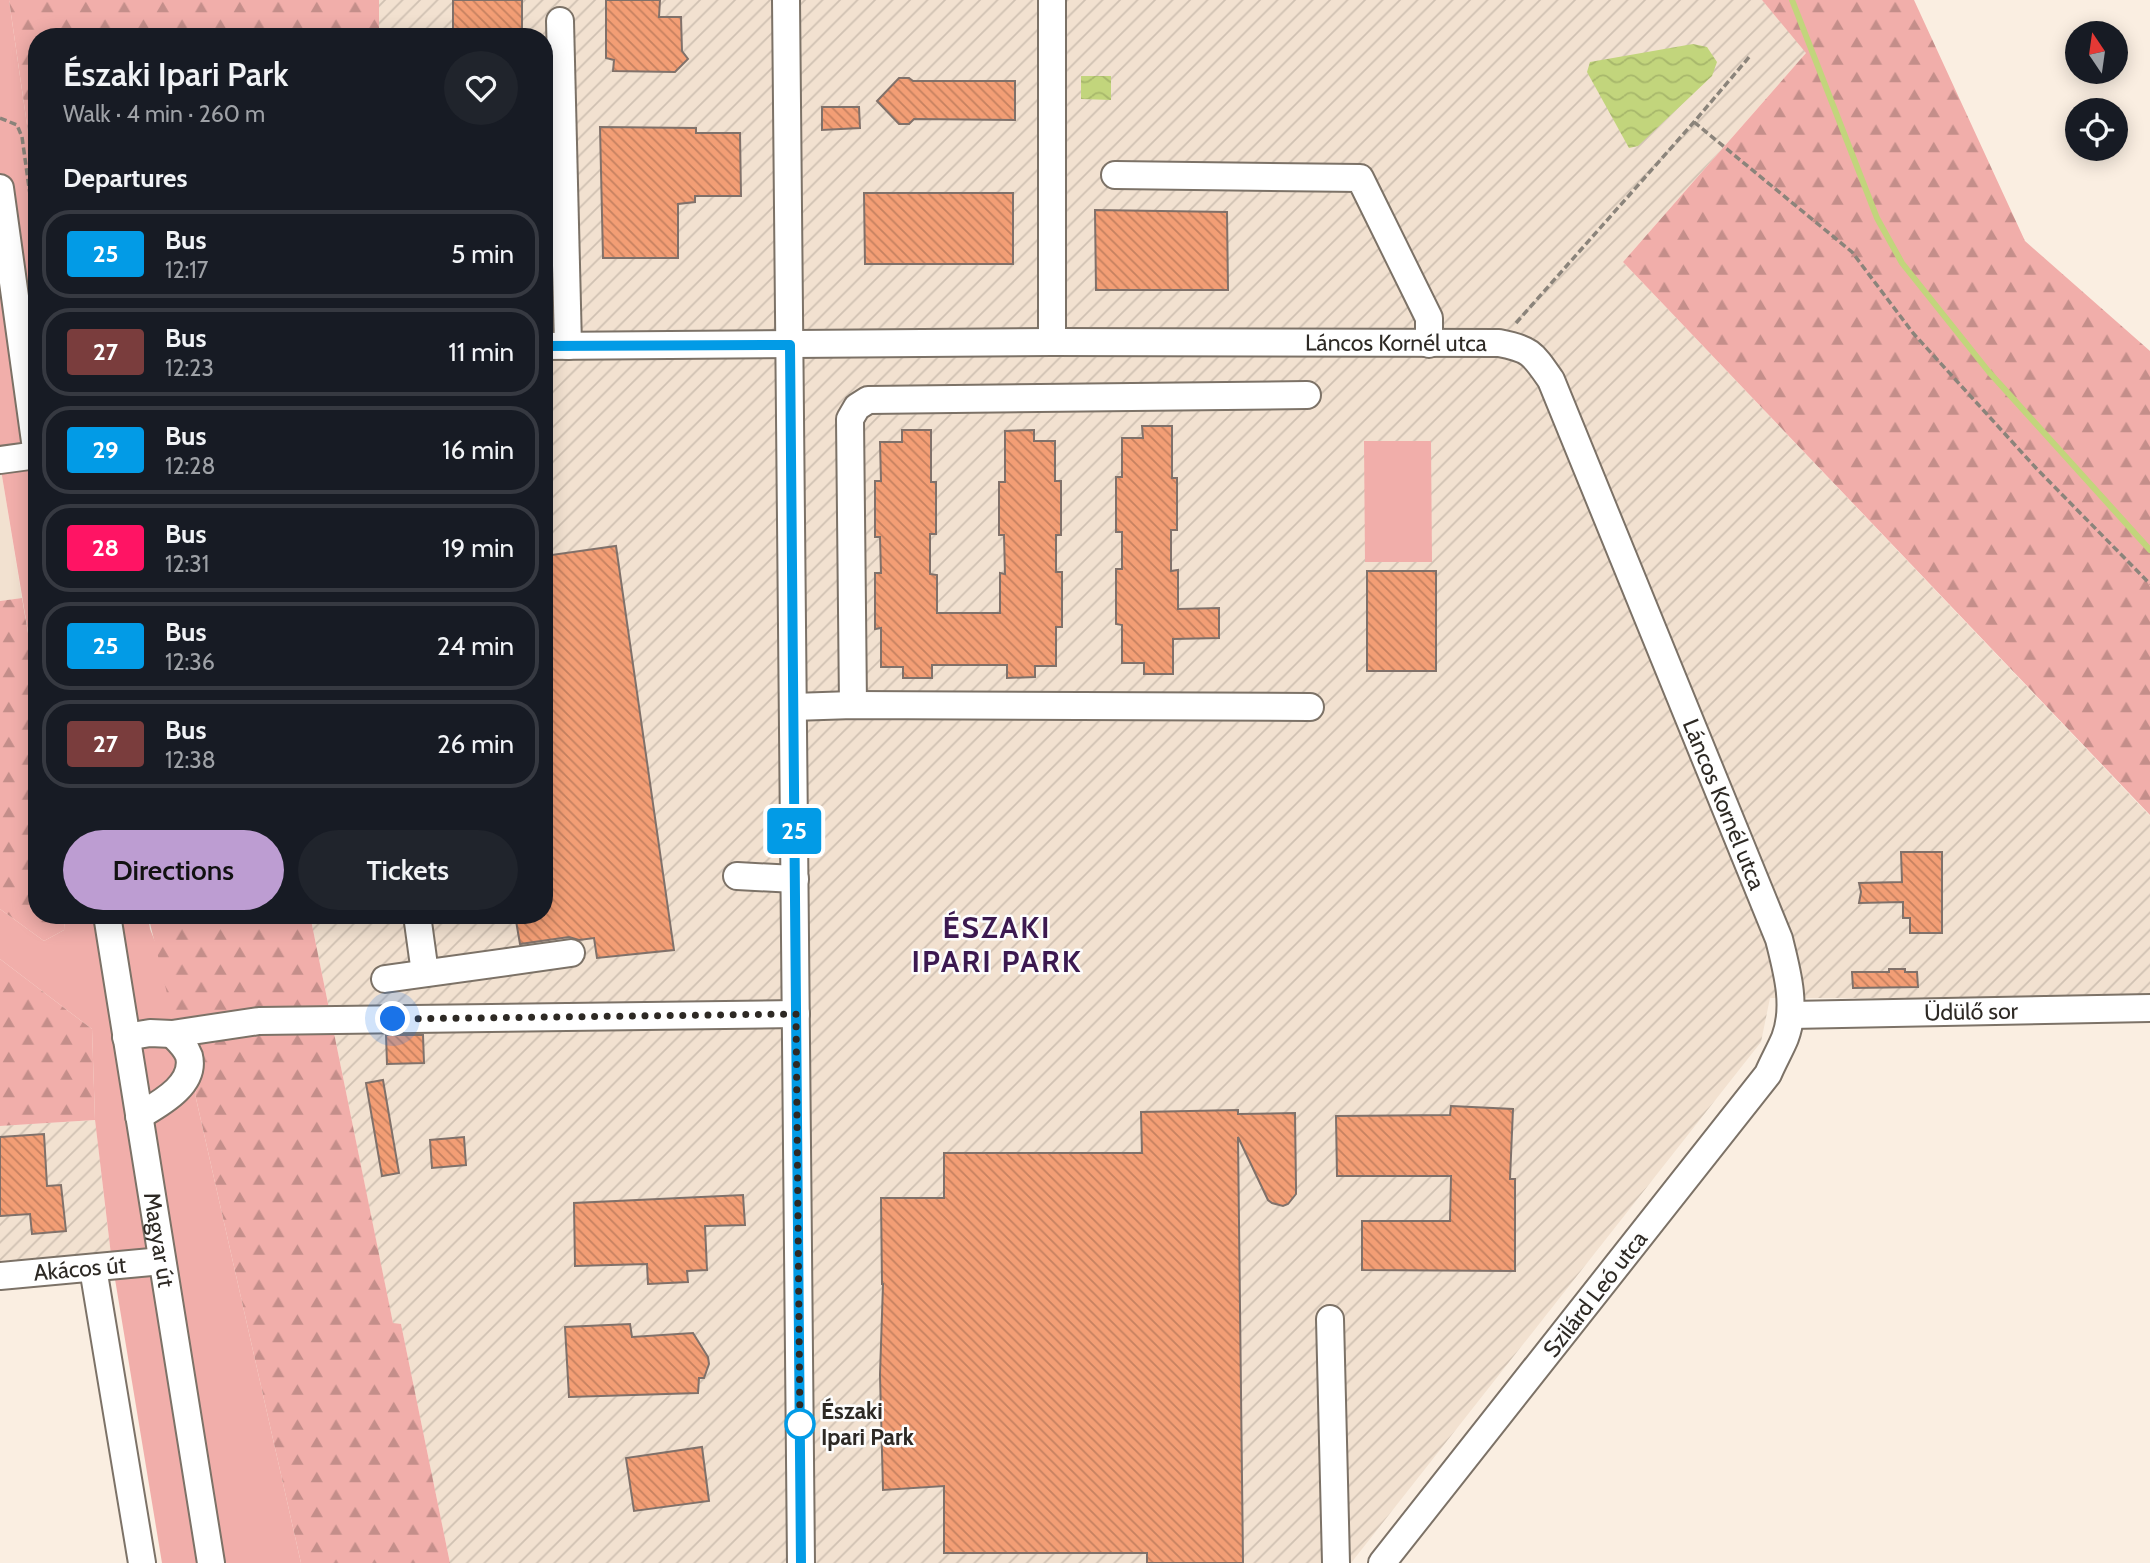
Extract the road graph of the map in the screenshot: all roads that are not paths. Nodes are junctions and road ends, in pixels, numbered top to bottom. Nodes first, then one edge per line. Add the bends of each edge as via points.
1 (786, 0) edge
2 (1052, 0) edge
3 (560, 21) dead end
4 (1115, 175) dead end
5 (0, 188) edge
6 (28, 336) edge
7 (1052, 342) junction
8 (1429, 344) junction
9 (790, 345) junction
10 (556, 346) edge
11 (1307, 395) dead end
12 (28, 456) edge
13 (0, 460) edge
14 (853, 705) junction
15 (793, 707) junction
16 (1310, 707) dead end
17 (737, 876) dead end
18 (795, 879) junction
19 (108, 924) edge
20 (417, 924) edge
21 (571, 953) dead end
22 (425, 973) junction
23 (385, 979) dead end
24 (2150, 1008) edge
25 (796, 1014) junction
26 (1791, 1015) junction
27 (172, 1034) junction
28 (126, 1037) junction
29 (139, 1116) junction
30 (162, 1261) junction
31 (93, 1268) junction
32 (0, 1276) edge
33 (1330, 1319) dead end
34 (142, 1563) edge
35 (211, 1563) edge
36 (801, 1563) edge
37 (1336, 1563) edge
38 (1382, 1563) edge

1 - 9 street
2 - 7 street
3 - 10 street
4 - 8 street via 1360,178 1429,318
5 - 6 street
7 - 8 street, Láncos Kornél utca
7 - 9 street, Láncos Kornél utca
8 - 26 street, Láncos Kornél utca via 1522,347 1551,380 1779,939
9 - 10 street, Láncos Kornél utca
9 - 15 street
11 - 14 street via 868,400 857,407 850,419
12 - 13 street
14 - 15 street
14 - 16 street
15 - 18 street
17 - 18 street
18 - 25 street
19 - 28 street, Magyar út
20 - 22 street
21 - 22 street
22 - 23 street
24 - 26 street, Üdülő sor
25 - 27 street via 259,1021
25 - 36 street
26 - 38 street, Szilárd Leó utca via 1768,1074
27 - 28 street
27 - 29 street via 189,1056 189,1072 160,1104
28 - 29 street, Magyar út
29 - 30 street, Magyar út
30 - 31 street, Akácos út
30 - 35 street, Magyar út
31 - 32 street, Akácos út
31 - 34 street
33 - 37 street

